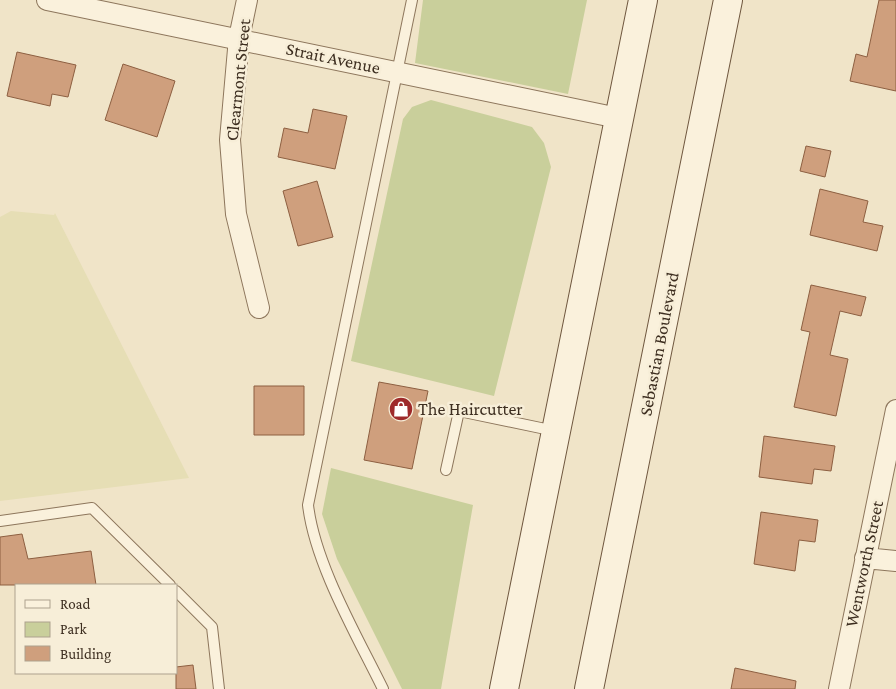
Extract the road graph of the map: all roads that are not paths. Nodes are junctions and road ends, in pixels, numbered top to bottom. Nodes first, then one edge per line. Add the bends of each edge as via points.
1 (47, 0) edge
2 (247, 0) edge
3 (412, 0) edge
4 (643, 0) edge
5 (728, 0) edge
6 (239, 38) junction
7 (397, 72) junction
8 (618, 118) junction
9 (259, 308) dead end
10 (896, 410) edge
11 (556, 432) junction
12 (446, 470) dead end
13 (0, 521) edge
14 (865, 558) junction
15 (896, 561) edge
16 (169, 584) edge
17 (178, 593) edge
18 (219, 689) edge
19 (383, 689) edge
20 (504, 689) edge
21 (589, 689) edge
22 (839, 689) edge

1 - 6 street, Strait Avenue
2 - 6 street, Clearmont Street
3 - 7 lane
4 - 8 main road
5 - 21 main road, Sebastian Boulevard
6 - 7 street, Strait Avenue
6 - 9 street, Clearmont Street via 230,140 236,214
7 - 8 street, Strait Avenue
7 - 19 lane via 308,505 311,528 323,563
8 - 11 main road
10 - 14 street, Wentworth Street
11 - 12 lane via 459,411
11 - 20 main road
13 - 16 lane via 92,508
14 - 15 street
14 - 22 street, Wentworth Street
17 - 18 lane via 212,627

